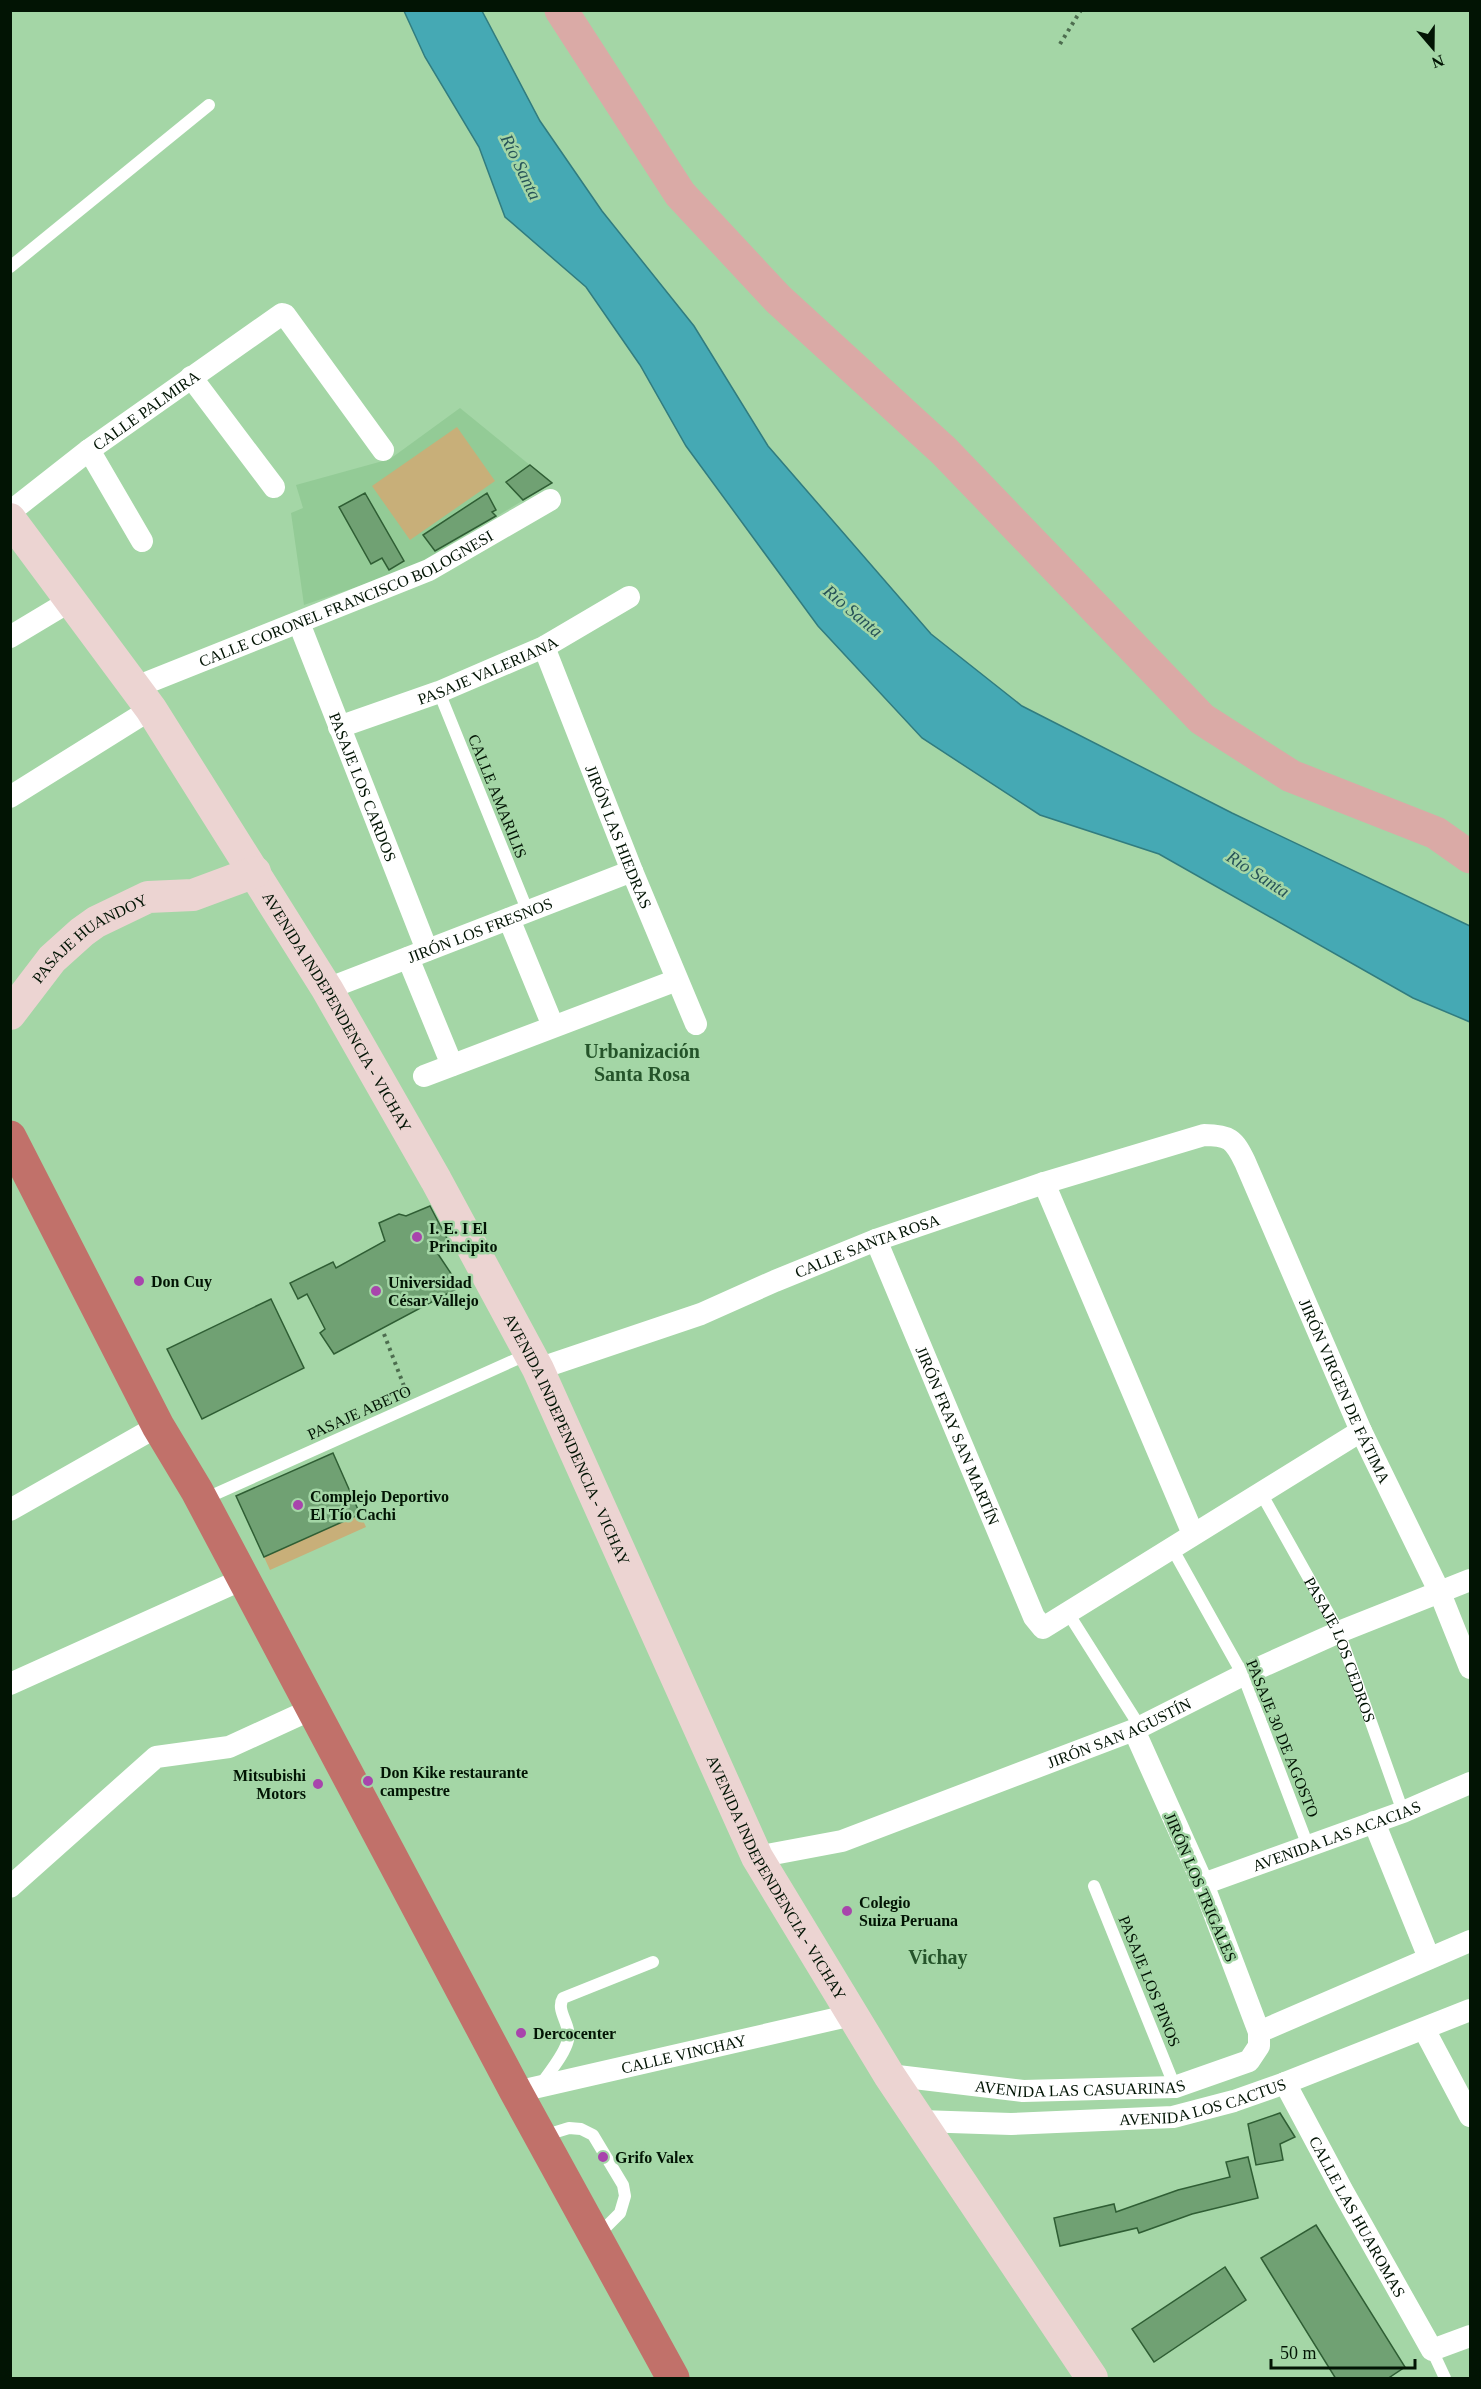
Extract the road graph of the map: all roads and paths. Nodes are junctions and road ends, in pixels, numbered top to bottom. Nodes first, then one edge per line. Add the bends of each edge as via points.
1 (561, 10) edge
2 (1081, 10) edge
3 (1059, 44) dead end
4 (209, 105) dead end
5 (10, 267) edge
6 (191, 377) junction
7 (89, 450) junction
8 (383, 450) dead end
9 (274, 487) dead end
10 (550, 500) dead end
11 (14, 527) edge
12 (142, 541) dead end
13 (628, 597) dead end
14 (70, 601) junction
15 (299, 623) junction
16 (10, 637) edge
17 (544, 647) junction
18 (439, 692) junction
19 (143, 698) junction
20 (339, 727) junction
21 (10, 797) edge
22 (1470, 857) edge
23 (632, 871) junction
24 (255, 872) junction
25 (518, 916) junction
26 (417, 954) junction
27 (677, 980) junction
28 (327, 989) junction
29 (10, 1014) edge
30 (696, 1024) dead end
31 (553, 1026) junction
32 (452, 1065) junction
33 (424, 1076) dead end
34 (1204, 1135) joint
35 (10, 1137) edge
36 (1044, 1183) junction
37 (876, 1240) junction
38 (384, 1334) dead end
39 (534, 1361) junction
40 (411, 1406) junction
41 (158, 1426) junction
42 (1361, 1431) junction
43 (1261, 1492) junction
44 (201, 1500) junction
45 (10, 1510) edge
46 (1193, 1534) junction
47 (1172, 1548) junction
48 (243, 1579) junction
49 (1470, 1580) edge
50 (1440, 1593) junction
51 (1068, 1612) junction
52 (1339, 1632) junction
53 (1470, 1668) edge
54 (1243, 1675) junction
55 (10, 1684) edge
56 (312, 1709) junction
57 (1137, 1728) junction
58 (1470, 1784) edge
59 (1403, 1812) junction
60 (1374, 1822) junction
61 (1308, 1846) junction
62 (757, 1857) junction
63 (1203, 1884) junction
64 (1094, 1886) dead end
65 (10, 1887) edge
66 (1470, 1941) edge
67 (1429, 1958) junction
68 (653, 1962) dead end
69 (1470, 2010) edge
70 (852, 2015) junction
71 (1424, 2029) junction
72 (1259, 2039) junction
73 (889, 2075) junction
74 (1285, 2083) junction
75 (1175, 2088) junction
76 (528, 2090) junction
77 (1470, 2116) edge
78 (920, 2121) junction
79 (540, 2136) junction
80 (595, 2238) junction
81 (1470, 2336) edge
82 (1432, 2350) junction
83 (672, 2379) edge
84 (1092, 2379) edge
85 (1445, 2379) edge

1 - 22 main road via 680,194 778,299 944,451 1202,720 1291,776 1436,833
2 - 3 path
4 - 5 lane
6 - 7 street, CALLE PALMIRA
6 - 8 street, CALLE PALMIRA via 278,315 285,315
6 - 9 street
7 - 11 street, CALLE PALMIRA
7 - 12 street
10 - 15 street, CALLE CORONEL FRANCISCO BOLOGNESI via 429,570
11 - 14 main road, AVENIDA INDEPENDENCIA - VICHAY
13 - 17 street, PASAJE VALERIANA
14 - 16 street
14 - 19 main road, AVENIDA INDEPENDENCIA - VICHAY
15 - 19 street, CALLE CORONEL FRANCISCO BOLOGNESI
15 - 20 street, PASAJE LOS CARDOS
17 - 18 street, PASAJE VALERIANA
17 - 23 street, JIRÓN LAS HIEDRAS
18 - 20 street, PASAJE VALERIANA
18 - 25 lane, CALLE AMARILIS
19 - 21 street, CALLE CORONEL FRANCISCO BOLOGNESI
19 - 24 main road, AVENIDA INDEPENDENCIA - VICHAY
20 - 26 street, PASAJE LOS CARDOS
23 - 25 street, JIRÓN LOS FRESNOS
23 - 27 street, JIRÓN LAS HIEDRAS
24 - 28 main road, AVENIDA INDEPENDENCIA - VICHAY
24 - 29 main road, PASAJE HUANDOY via 193,895 148,897 96,922 52,959
25 - 26 street, JIRÓN LOS FRESNOS
25 - 31 street
26 - 28 street, JIRÓN LOS FRESNOS
26 - 32 street, PASAJE LOS CARDOS
27 - 30 street, JIRÓN LAS HIEDRAS
27 - 31 street
28 - 39 main road, AVENIDA INDEPENDENCIA - VICHAY
31 - 32 street
32 - 33 street
34 - 36 street, CALLE SANTA ROSA
34 - 42 street, JIRÓN VIRGEN DE FÁTIMA via 1222,1135 1237,1144
35 - 41 highway
36 - 37 street, CALLE SANTA ROSA
36 - 46 street
37 - 39 street, CALLE SANTA ROSA via 701,1314
37 - 51 street, JIRÓN FRAY SAN MARTÍN via 1034,1617 1043,1628
38 - 40 path
39 - 40 lane, PASAJE ABETO
39 - 62 main road, AVENIDA INDEPENDENCIA - VICHAY
40 - 44 lane, PASAJE ABETO
41 - 44 highway
41 - 45 street
42 - 43 street
42 - 50 street, JIRÓN VIRGEN DE FÁTIMA
43 - 46 street
43 - 52 lane, PASAJE LOS CEDROS
44 - 48 highway
46 - 47 street
47 - 51 street
47 - 54 lane, PASAJE 30 DE AGOSTO
48 - 55 street
48 - 56 highway
49 - 50 street, JIRÓN SAN AGUSTÍN
50 - 52 street, JIRÓN SAN AGUSTÍN
50 - 53 street, JIRÓN VIRGEN DE FÁTIMA
51 - 57 lane
52 - 54 street, JIRÓN SAN AGUSTÍN
52 - 59 lane, PASAJE LOS CEDROS
54 - 57 street, JIRÓN SAN AGUSTÍN
54 - 61 lane, PASAJE 30 DE AGOSTO
56 - 65 street via 229,1747 156,1757
56 - 76 highway
57 - 62 street, JIRÓN SAN AGUSTÍN via 842,1841
57 - 63 street, JIRÓN LOS TRIGALES
58 - 59 street, AVENIDA LAS ACACIAS
59 - 60 street, AVENIDA LAS ACACIAS
60 - 61 street, AVENIDA LAS ACACIAS
60 - 67 street
61 - 63 street, AVENIDA LAS ACACIAS
62 - 70 main road, AVENIDA INDEPENDENCIA - VICHAY
63 - 72 street, JIRÓN LOS TRIGALES
64 - 75 lane, PASAJE LOS PINOS
66 - 67 street, AVENIDA LAS CASUARINAS
67 - 72 street, AVENIDA LAS CASUARINAS
68 - 76 lane via 563,1998 561,2008 568,2041
69 - 71 street, AVENIDA LOS CACTUS
70 - 73 main road, AVENIDA INDEPENDENCIA - VICHAY
70 - 76 street, CALLE VINCHAY
71 - 74 street, AVENIDA LOS CACTUS
71 - 77 street
72 - 75 street, AVENIDA LAS CASUARINAS via 1249,2061
73 - 75 street, AVENIDA LAS CASUARINAS via 1023,2091
73 - 78 main road, AVENIDA INDEPENDENCIA - VICHAY
74 - 78 street, AVENIDA LOS CACTUS via 1173,2117 1011,2124
74 - 82 street, CALLE LAS HUAROMAS
76 - 79 highway
78 - 84 main road, AVENIDA INDEPENDENCIA - VICHAY
79 - 80 highway
79 - 80 lane via 569,2128 593,2135 623,2185 625,2196 620,2213
80 - 83 highway
81 - 82 street
82 - 85 lane

